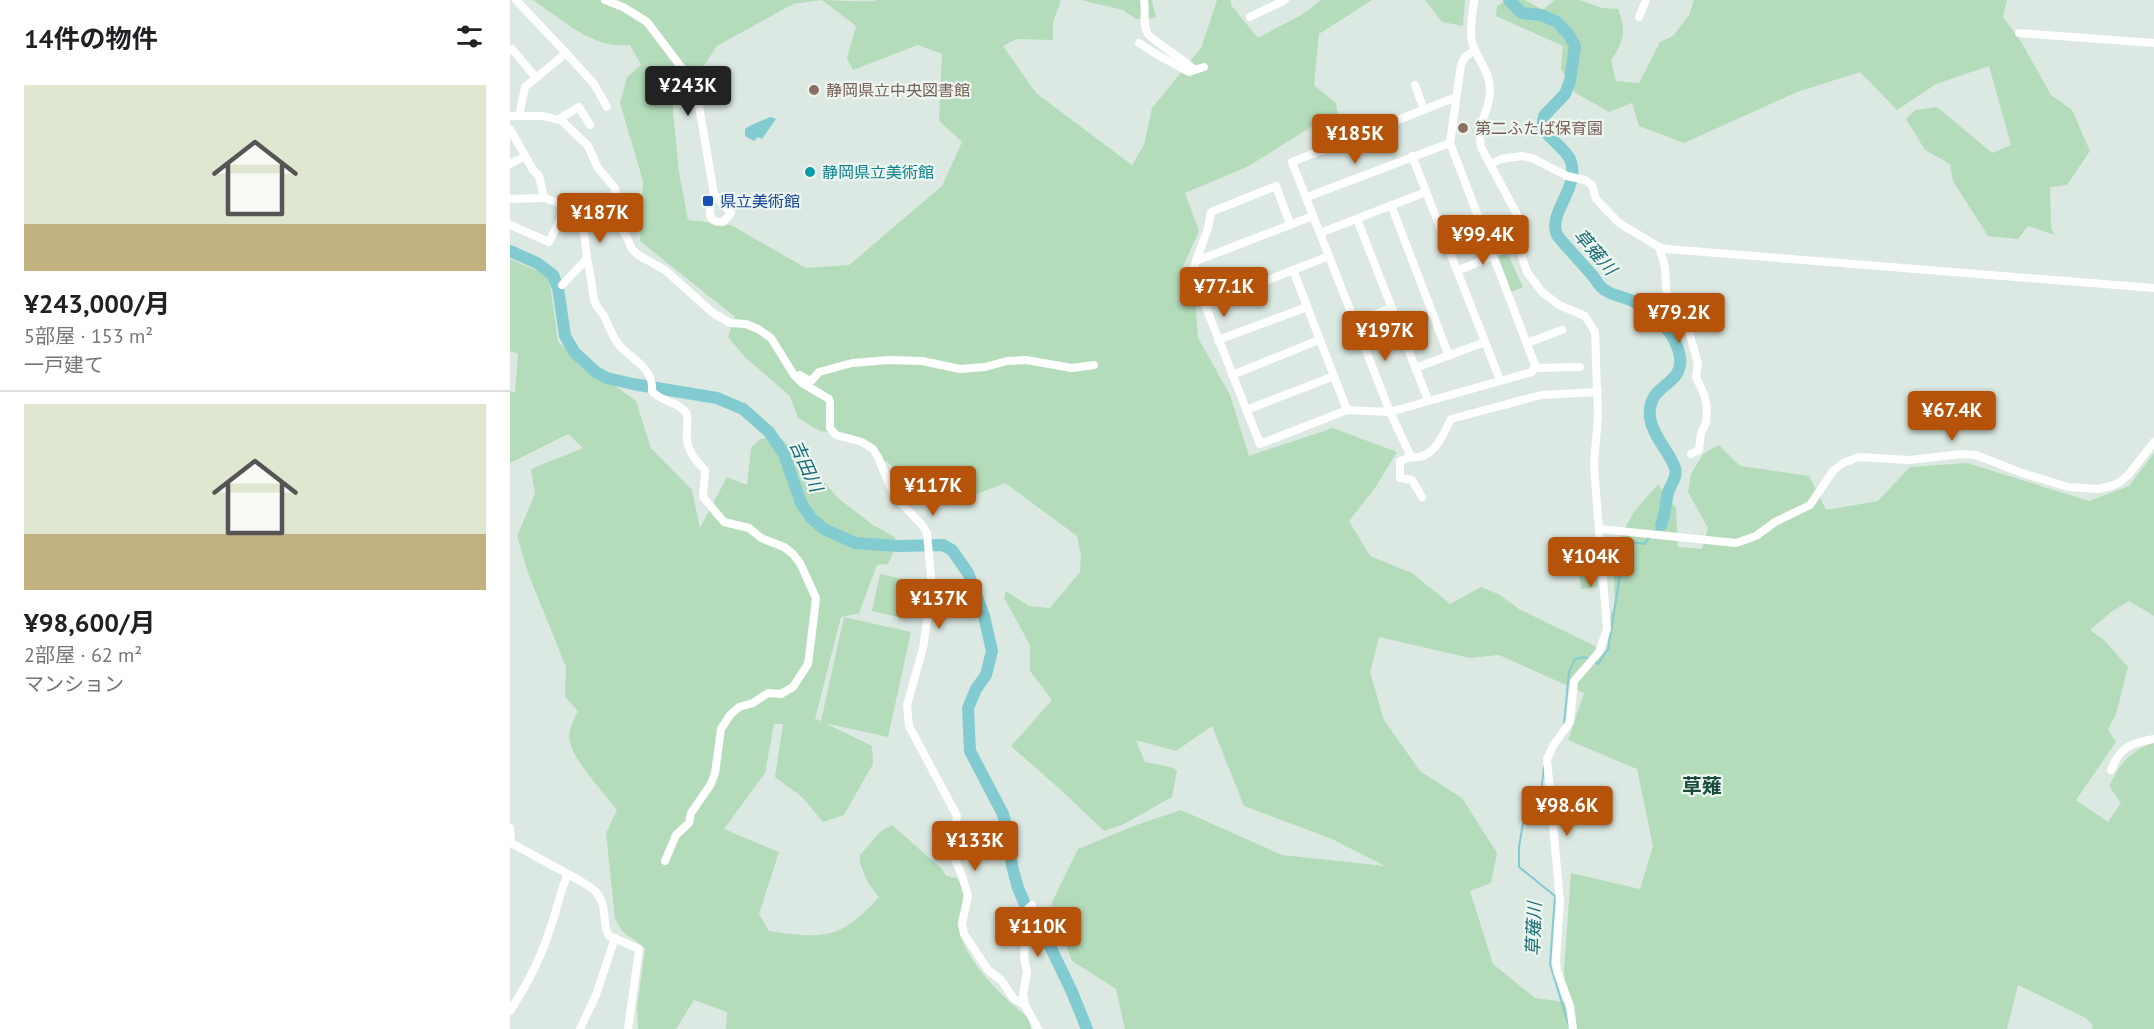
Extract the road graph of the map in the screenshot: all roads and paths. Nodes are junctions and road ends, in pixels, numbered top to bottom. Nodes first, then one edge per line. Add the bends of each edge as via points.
1 (516, 0) edge
2 (605, 0) edge
3 (1144, 0) edge
4 (1285, 0) edge
5 (1474, 0) edge
6 (1646, 0) edge
7 (1250, 17) dead end
8 (1639, 17) dead end
9 (2019, 33) dead end
10 (1139, 43) dead end
11 (2154, 43) edge
12 (512, 49) dead end
13 (1475, 50) junction
14 (566, 52) junction
15 (536, 78) junction
16 (1415, 85) dead end
17 (1456, 98) junction
18 (607, 107) dead end
19 (1424, 110) junction
20 (514, 116) edge
21 (559, 119) junction
22 (590, 125) dead end
23 (510, 129) edge
24 (1450, 143) junction
25 (1412, 156) junction
26 (524, 157) junction
27 (510, 164) edge
28 (1491, 164) junction
29 (714, 191) dead end
30 (1426, 192) junction
31 (1307, 197) junction
32 (544, 198) junction
33 (510, 199) edge
34 (1391, 205) junction
35 (567, 206) junction
36 (1313, 216) junction
37 (1357, 219) junction
38 (1290, 224) junction
39 (510, 225) edge
40 (1320, 233) junction
41 (1659, 248) junction
42 (1329, 256) junction
43 (1493, 256) junction
44 (587, 259) junction
45 (1196, 261) junction
46 (1293, 270) junction
47 (1457, 271) junction
48 (561, 285) dead end
49 (2154, 288) edge
50 (1205, 305) junction
51 (1307, 307) junction
52 (1391, 308) junction
53 (1355, 322) junction
54 (1562, 330) dead end
55 (1218, 340) junction
56 (1319, 340) junction
57 (1485, 342) junction
58 (1527, 343) junction
59 (1449, 356) junction
60 (1094, 365) dead end
61 (1580, 367) dead end
62 (1415, 368) junction
63 (1535, 368) junction
64 (794, 375) junction
65 (1232, 375) junction
66 (1334, 376) junction
67 (1500, 380) junction
68 (1598, 392) junction
69 (1428, 400) junction
70 (1246, 410) junction
71 (1347, 410) junction
72 (1390, 412) junction
73 (2154, 442) edge
74 (1691, 454) dead end
75 (1411, 457) junction
76 (1422, 497) dead end
77 (1600, 529) junction
78 (2154, 739) edge
79 (2111, 770) dead end
80 (510, 828) edge
81 (511, 844) edge
82 (665, 861) dead end
83 (568, 874) junction
84 (1032, 905) dead end
85 (615, 938) junction
86 (1025, 1005) junction
87 (510, 1011) edge
88 (1040, 1028) edge
89 (580, 1029) edge
90 (628, 1029) edge
91 (1573, 1029) edge

1 - 14 street
2 - 29 street via 647,22 688,76 698,100
3 - 10 street via 1148,35 1199,68 1189,72
4 - 7 street
5 - 13 street via 1471,33
6 - 8 street
9 - 11 street
12 - 15 street
13 - 17 street via 1461,65
13 - 28 street via 1491,87 1479,134
14 - 15 street
14 - 18 street via 594,84
15 - 20 street via 525,87
16 - 19 street
17 - 19 street
17 - 24 street
19 - 31 street via 1292,162
20 - 21 street
21 - 22 street via 579,107
21 - 64 street via 588,146 598,168 615,188 619,221 632,249 665,270 713,313 730,323 758,329 771,338
23 - 26 street
24 - 25 street
24 - 43 street
25 - 30 street
25 - 31 street
26 - 27 street
26 - 32 street via 539,176
28 - 41 street via 1522,156 1585,180 1619,224
28 - 68 street via 1522,224 1522,257 1527,272 1542,292 1592,324
30 - 34 street
30 - 47 street
31 - 36 street
32 - 33 street
32 - 35 street
34 - 37 street
34 - 59 street
35 - 39 street via 549,242
35 - 44 street via 582,224
36 - 38 street
36 - 40 street
37 - 40 street
37 - 52 street
38 - 45 street
38 - 45 street via 1276,186 1211,212
40 - 42 street
41 - 49 street
41 - 74 street via 1667,299 1690,335 1698,364 1696,377 1707,407 1699,450
42 - 46 street
42 - 53 street
43 - 47 street
43 - 58 street
44 - 48 street
44 - 82 street via 595,304 611,333 641,365 655,396 687,416 686,441 694,460 705,470 703,497 724,522 749,528 793,554 816,598 808,664 793,687 781,694 768,693 730,715 721,729 711,783 691,813 689,823 676,835
45 - 50 street via 1192,272
46 - 50 street
46 - 51 street
47 - 57 street
50 - 55 street
51 - 55 street
51 - 56 street
52 - 53 street
52 - 62 street
53 - 72 street
54 - 58 street
55 - 65 street
56 - 65 street
56 - 66 street
57 - 59 street
57 - 67 street
58 - 63 street
59 - 62 street
60 - 64 street via 1072,368 1026,360 960,369 922,361 890,360 852,363 819,372 808,381
61 - 63 street
62 - 69 street
63 - 67 street
64 - 86 street via 829,399 830,429 836,435 873,449 890,486 925,529 932,596 907,705 909,726 957,816 951,850 968,896 962,924 964,934 988,970
65 - 70 street
66 - 70 street
66 - 71 street
67 - 69 street
68 - 75 street via 1541,395 1451,419 1431,453
68 - 77 street via 1594,462
69 - 72 street
70 - 71 street via 1260,444
71 - 72 street
72 - 75 street
73 - 77 street via 2120,482 2098,489 2068,487 1976,455 1909,460 1859,457 1833,471 1810,505 1736,543
75 - 76 street via 1400,461 1400,478 1412,480
77 - 91 street via 1607,629 1599,652 1574,681 1570,722 1547,759 1560,901 1557,971 1570,1006
78 - 79 street via 2138,741 2122,750
80 - 81 street
81 - 83 street
83 - 85 street via 596,891 603,900 607,933
83 - 87 street via 527,985
84 - 86 street via 1025,910 1022,921 1027,972
85 - 89 street
85 - 90 street via 639,949
86 - 88 street

